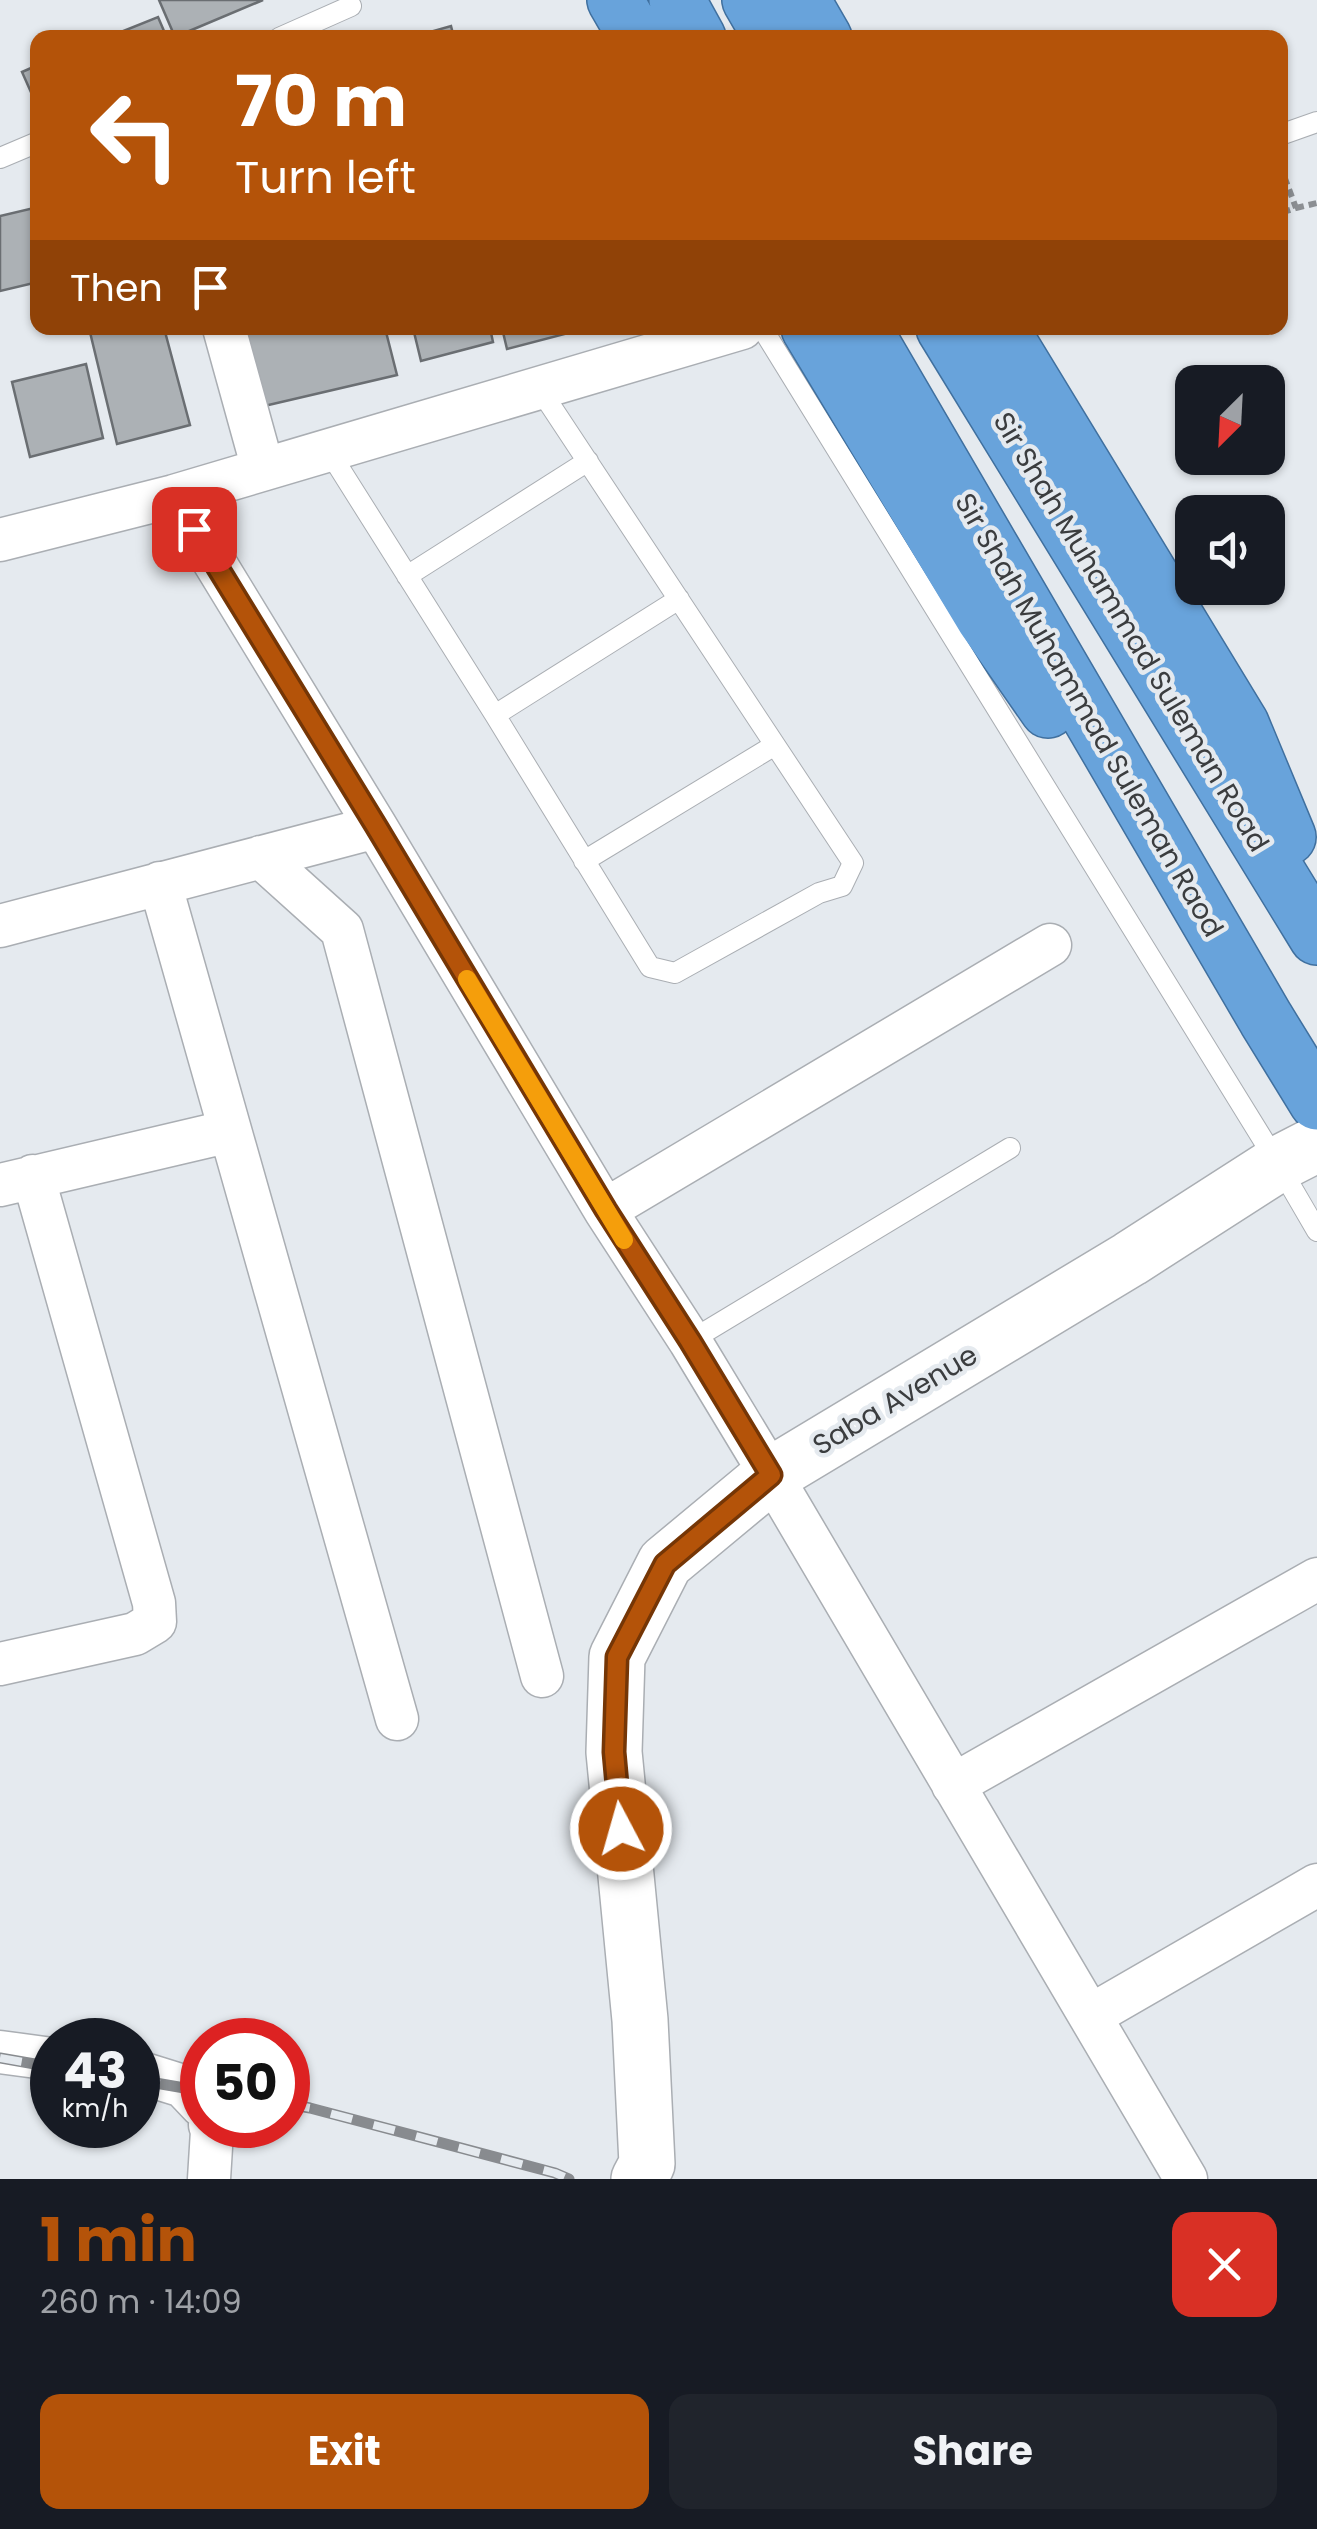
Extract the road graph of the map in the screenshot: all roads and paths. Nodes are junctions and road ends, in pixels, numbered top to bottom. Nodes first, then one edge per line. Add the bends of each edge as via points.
1 (615, 0) edge
2 (677, 0) edge
3 (750, 0) edge
4 (802, 0) edge
5 (846, 0) edge
6 (351, 6) dead end
7 (298, 30) edge
8 (632, 30) edge
9 (694, 30) edge
10 (767, 30) edge
11 (819, 30) edge
12 (852, 30) edge
13 (1317, 122) edge
14 (1288, 131) edge
15 (30, 145) edge
16 (0, 158) edge
17 (1288, 186) edge
18 (1317, 203) edge
19 (1296, 208) junction
20 (1288, 210) edge
21 (226, 335) edge
22 (718, 335) edge
23 (767, 335) edge
24 (813, 335) edge
25 (867, 335) edge
26 (948, 335) edge
27 (1004, 335) edge
28 (539, 388) junction
29 (328, 450) junction
30 (588, 461) junction
31 (262, 470) junction
32 (174, 496) junction
33 (0, 540) edge
34 (407, 576) junction
35 (679, 599) junction
36 (495, 715) junction
37 (775, 745) junction
38 (376, 826) junction
39 (261, 857) junction
40 (584, 860) junction
41 (160, 883) junction
42 (1317, 906) edge
43 (0, 926) edge
44 (1317, 937) edge
45 (1050, 945) dead end
46 (1266, 1019) junction
47 (1317, 1102) edge
48 (230, 1131) junction
49 (1010, 1148) dead end
50 (1298, 1154) edge
51 (16, 1180) edge
52 (606, 1210) junction
53 (1317, 1231) edge
54 (690, 1341) junction
55 (771, 1475) junction
56 (1317, 1579) edge
57 (0, 1664) edge
58 (542, 1676) dead end
59 (397, 1719) dead end
60 (954, 1785) junction
61 (1317, 1885) edge
62 (1090, 2016) junction
63 (0, 2052) edge
64 (30, 2057) edge
65 (211, 2148) edge
66 (209, 2179) edge
67 (639, 2179) edge
68 (1186, 2179) edge

1 - 8 highway
2 - 9 highway
3 - 10 highway
4 - 11 highway
5 - 12 highway
6 - 7 lane
13 - 14 lane
15 - 16 lane
17 - 19 path
18 - 19 path
19 - 20 path
21 - 31 street
22 - 28 street
23 - 50 lane
24 - 46 highway via 984,618
25 - 46 highway, Sir Shah Muhammad Suleman Raod
26 - 44 highway, Sir Shah Muhammad Suleman Road
27 - 42 highway via 1240,724
28 - 29 street
28 - 30 lane
29 - 31 street
29 - 34 lane
30 - 34 lane
30 - 35 lane
31 - 32 street
32 - 33 street
32 - 38 street
34 - 36 lane
35 - 36 lane
35 - 37 lane
36 - 40 lane
37 - 40 lane
37 - 40 lane via 853,863 842,886 675,973 650,967
38 - 39 street
38 - 52 street
39 - 41 street
39 - 58 street via 342,930
41 - 43 street
41 - 48 street
45 - 52 street
46 - 47 highway, Sir Shah Muhammad Suleman Raod
48 - 51 street
48 - 59 street
49 - 54 lane
50 - 53 lane
50 - 55 main road, Saba Avenue
51 - 57 street via 155,1622 134,1634
52 - 54 street
54 - 55 street
55 - 60 street
55 - 67 main road, Saba Avenue via 665,1564 617,1657 614,1752 647,2164
56 - 60 street
60 - 62 street
61 - 62 street
62 - 68 street
63 - 64 street
65 - 66 street

